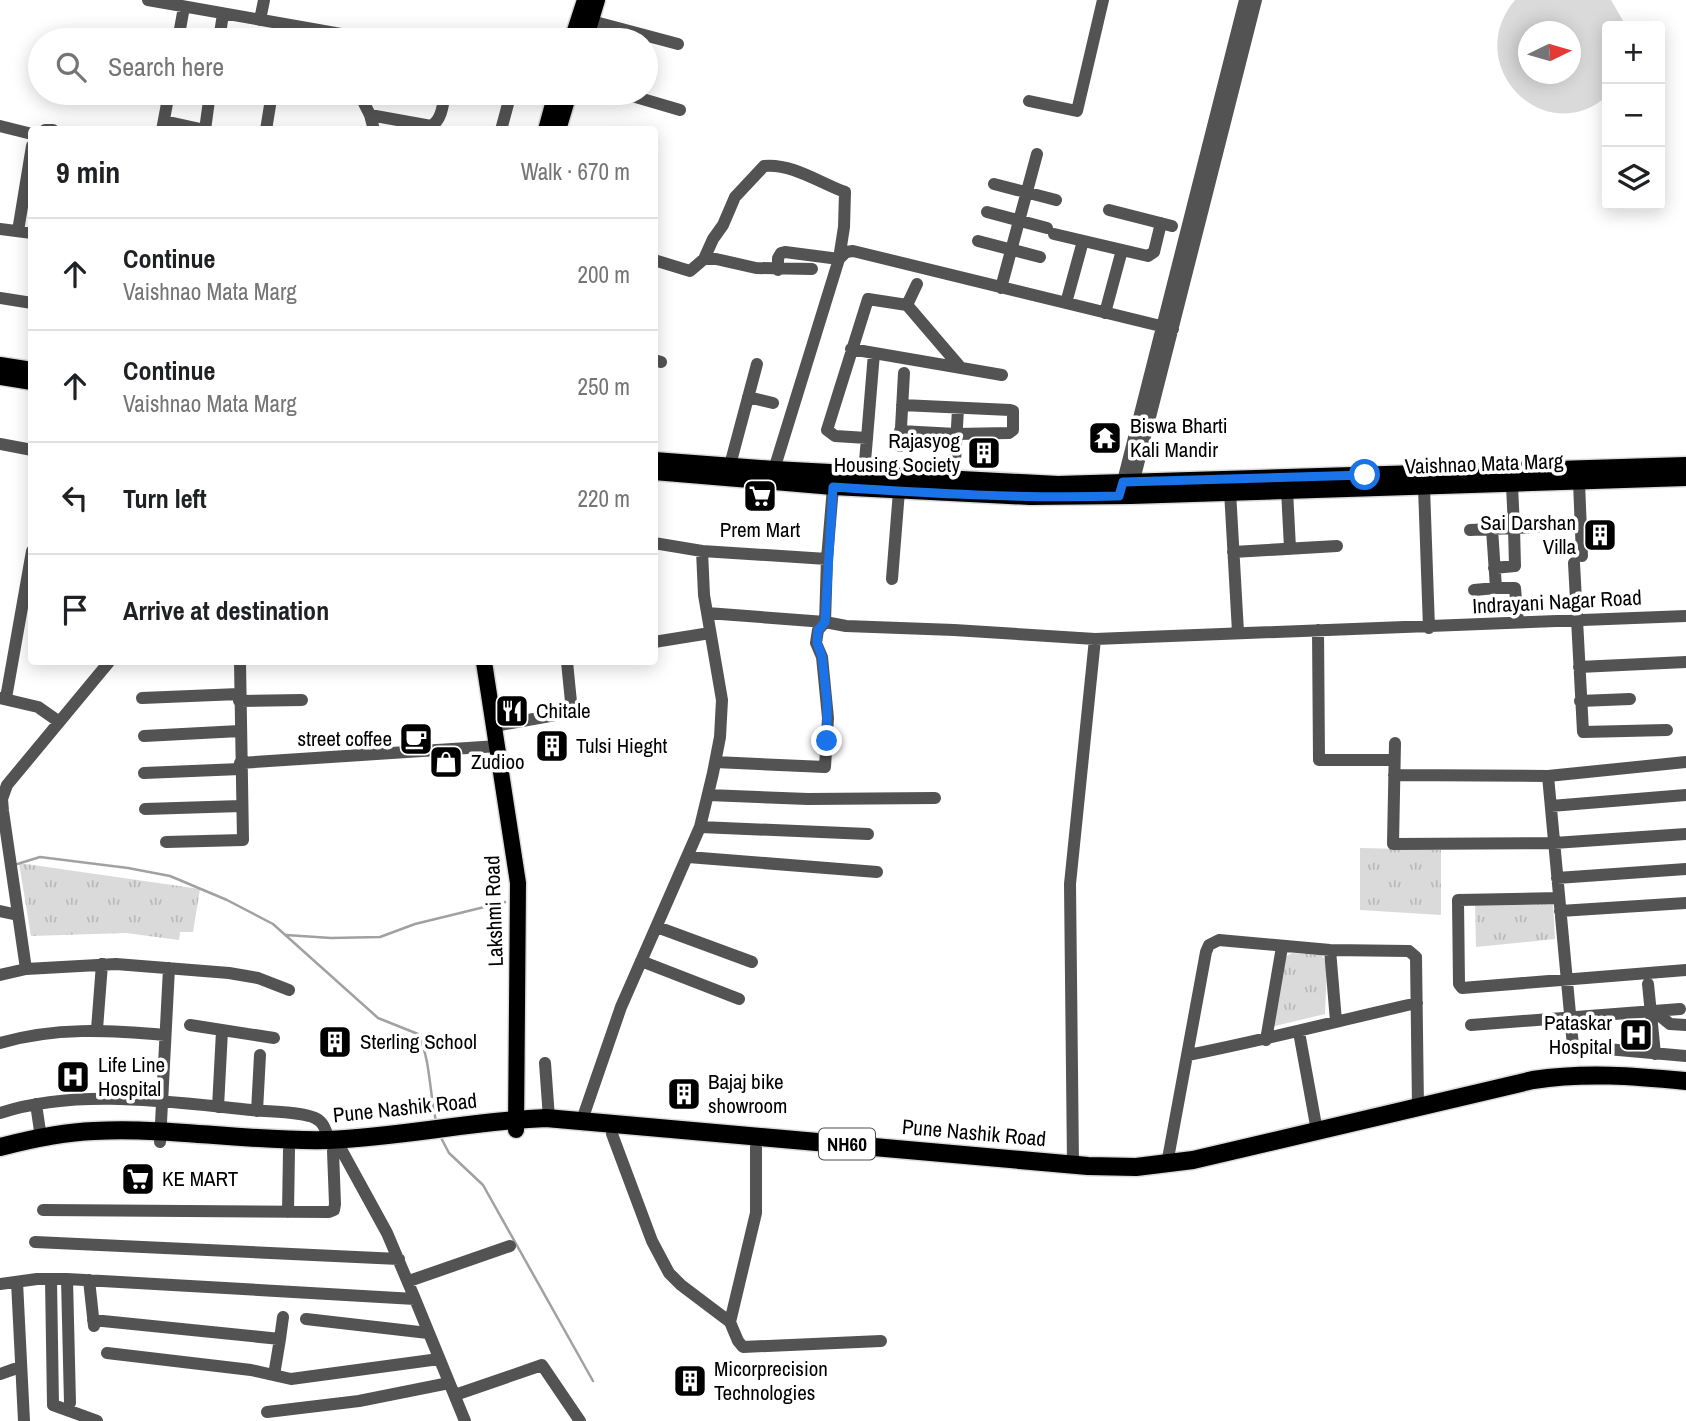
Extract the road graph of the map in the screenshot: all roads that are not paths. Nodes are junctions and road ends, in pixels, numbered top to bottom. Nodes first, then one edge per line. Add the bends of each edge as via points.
1 (148, 0) edge
2 (264, 0) edge
3 (585, 0) edge
4 (597, 0) edge
5 (1103, 0) edge
6 (1245, 0) edge
7 (1256, 0) edge
8 (179, 4) edge
9 (223, 13) junction
10 (585, 19) junction
11 (260, 20) junction
12 (178, 28) edge
13 (221, 28) edge
14 (296, 28) edge
15 (579, 28) edge
16 (585, 28) edge
17 (618, 28) edge
18 (658, 39) edge
19 (678, 44) dead end
20 (1029, 101) dead end
21 (658, 104) edge
22 (167, 105) edge
23 (209, 105) edge
24 (270, 105) edge
25 (364, 105) edge
26 (442, 105) edge
27 (508, 105) edge
28 (553, 105) edge
29 (565, 105) edge
30 (680, 110) dead end
31 (369, 115) junction
32 (163, 125) edge
33 (0, 126) edge
34 (206, 126) edge
35 (267, 126) edge
36 (373, 126) edge
37 (432, 126) edge
38 (432, 126) edge
39 (502, 126) edge
40 (547, 126) edge
41 (559, 126) edge
42 (28, 133) edge
43 (1037, 154) dead end
44 (994, 184) dead end
45 (1026, 193) junction
46 (28, 195) edge
47 (1056, 200) dead end
48 (1109, 210) dead end
49 (987, 212) dead end
50 (1019, 220) junction
51 (0, 230) edge
52 (25, 232) edge
53 (978, 241) dead end
54 (1083, 241) junction
55 (1012, 249) junction
56 (1122, 250) junction
57 (1040, 257) dead end
58 (839, 258) junction
59 (704, 259) junction
60 (658, 261) edge
61 (812, 269) dead end
62 (778, 270) junction
63 (917, 284) dead end
64 (1001, 288) junction
65 (0, 298) edge
66 (28, 302) edge
67 (1066, 303) junction
68 (907, 305) junction
69 (1105, 313) junction
70 (1168, 328) junction
71 (941, 344) junction
72 (851, 349) junction
73 (874, 353) junction
74 (926, 362) junction
75 (757, 364) dead end
76 (961, 368) junction
77 (28, 370) edge
78 (1, 373) edge
79 (904, 373) dead end
80 (1002, 375) dead end
81 (28, 381) edge
82 (748, 397) junction
83 (773, 403) dead end
84 (902, 405) junction
85 (958, 409) junction
86 (900, 431) junction
87 (956, 435) junction
88 (867, 438) junction
89 (0, 444) edge
90 (900, 446) dead end
91 (28, 449) edge
92 (658, 460) edge
93 (730, 465) junction
94 (1686, 465) edge
95 (658, 472) edge
96 (864, 473) junction
97 (772, 476) junction
98 (1574, 478) junction
99 (1686, 478) edge
100 (954, 480) junction
101 (1511, 485) junction
102 (833, 487) junction
103 (1424, 487) junction
104 (1127, 489) junction
105 (1287, 490) junction
106 (899, 491) junction
107 (1230, 491) junction
108 (1554, 526) dead end
109 (1514, 528) junction
110 (1492, 529) junction
111 (1470, 530) dead end
112 (658, 544) edge
113 (1338, 546) dead end
114 (1290, 548) junction
115 (702, 551) junction
116 (1233, 552) junction
117 (828, 559) junction
118 (1494, 568) junction
119 (28, 571) edge
120 (892, 579) dead end
121 (1496, 588) junction
122 (1474, 590) dead end
123 (707, 613) junction
124 (1686, 616) edge
125 (1577, 620) junction
126 (825, 622) junction
127 (1518, 622) junction
128 (1429, 628) junction
129 (1318, 630) junction
130 (1238, 632) junction
131 (710, 633) junction
132 (1095, 639) junction
133 (658, 641) edge
134 (1686, 662) edge
135 (106, 665) edge
136 (240, 665) edge
137 (485, 665) edge
138 (567, 665) edge
139 (1579, 667) junction
140 (3, 698) edge
141 (142, 698) dead end
142 (239, 698) junction
143 (1630, 699) dead end
144 (302, 700) dead end
145 (1580, 701) junction
146 (58, 721) junction
147 (495, 726) junction
148 (1667, 730) dead end
149 (240, 731) junction
150 (144, 736) dead end
151 (1395, 743) dead end
152 (498, 746) junction
153 (1395, 760) junction
154 (715, 762) junction
155 (1686, 762) edge
156 (240, 766) junction
157 (144, 773) dead end
158 (1394, 775) junction
159 (1548, 776) junction
160 (708, 795) junction
161 (1686, 795) edge
162 (935, 798) dead end
163 (241, 806) junction
164 (1551, 806) junction
165 (145, 809) dead end
166 (2, 819) edge
167 (700, 827) junction
168 (868, 834) dead end
169 (1686, 834) edge
170 (166, 842) dead end
171 (1554, 843) junction
172 (688, 857) junction
173 (1686, 869) edge
174 (877, 872) dead end
175 (1558, 878) junction
176 (1686, 903) edge
177 (1559, 905) junction
178 (8, 915) edge
179 (657, 927) junction
180 (1282, 947) junction
181 (1330, 950) junction
182 (641, 961) junction
183 (752, 962) dead end
184 (103, 964) junction
185 (169, 968) junction
186 (26, 969) junction
187 (1686, 970) edge
188 (0, 975) edge
189 (1566, 980) junction
190 (1648, 984) dead end
191 (289, 990) dead end
192 (739, 999) dead end
193 (1417, 1003) junction
194 (1680, 1009) dead end
195 (1652, 1013) junction
196 (1569, 1017) junction
197 (1336, 1021) junction
198 (1686, 1025) edge
199 (190, 1026) dead end
200 (1471, 1026) dead end
201 (97, 1029) junction
202 (222, 1031) junction
203 (1299, 1032) junction
204 (165, 1035) junction
205 (274, 1038) dead end
206 (1266, 1040) junction
207 (0, 1043) edge
208 (1655, 1054) junction
209 (260, 1055) dead end
210 (1188, 1055) junction
211 (1686, 1056) edge
212 (545, 1063) dead end
213 (1686, 1081) edge
214 (1686, 1093) edge
215 (162, 1103) junction
216 (36, 1104) junction
217 (218, 1107) junction
218 (1419, 1107) junction
219 (257, 1111) junction
220 (0, 1113) edge
221 (549, 1118) junction
222 (582, 1120) junction
223 (516, 1125) junction
224 (1317, 1131) junction
225 (612, 1134) junction
226 (161, 1137) junction
227 (41, 1138) junction
228 (0, 1147) edge
229 (335, 1147) junction
230 (756, 1147) junction
231 (289, 1150) junction
232 (0, 1157) edge
233 (1073, 1164) junction
234 (1167, 1164) junction
235 (43, 1210) dead end
236 (288, 1212) junction
237 (35, 1242) dead end
238 (510, 1245) dead end
239 (399, 1259) junction
240 (51, 1279) junction
241 (66, 1279) junction
242 (89, 1280) junction
243 (409, 1281) junction
244 (17, 1282) junction
245 (0, 1284) edge
246 (415, 1299) junction
247 (283, 1317) dead end
248 (306, 1319) dead end
249 (730, 1322) junction
250 (428, 1333) junction
251 (280, 1339) junction
252 (881, 1341) dead end
253 (107, 1353) dead end
254 (439, 1359) junction
255 (20, 1367) junction
256 (0, 1374) edge
257 (274, 1375) junction
258 (452, 1389) junction
259 (70, 1404) dead end
260 (267, 1412) dead end
261 (24, 1421) edge
262 (97, 1421) edge
263 (464, 1421) edge
264 (580, 1421) edge

1 - 8 street
2 - 11 street
3 - 10 main road
4 - 10 main road
5 - 20 street via 1077,111
6 - 70 street
7 - 70 street
8 - 9 street
8 - 12 street
9 - 11 street
9 - 13 street
10 - 15 main road
10 - 16 main road
10 - 17 street
11 - 14 street
18 - 19 street
21 - 30 street
22 - 32 street
23 - 34 street
24 - 35 street
25 - 31 street
26 - 37 street
27 - 39 street
28 - 40 main road
29 - 41 main road
31 - 36 street
31 - 38 street
33 - 42 street
43 - 45 street
44 - 45 street
45 - 47 street
45 - 50 street
46 - 52 street
48 - 56 street via 1167,225 1152,255
49 - 50 street
50 - 54 street
50 - 55 street
51 - 52 street
53 - 55 street
54 - 56 street
54 - 67 street
55 - 57 street
55 - 64 street
56 - 69 street
58 - 59 street via 845,192 775,164 764,166 735,197
58 - 62 street via 785,252 778,258
58 - 64 street via 853,251
58 - 97 street
59 - 60 street via 690,271
59 - 62 street
61 - 62 street
63 - 68 street
64 - 67 street
65 - 66 street
67 - 69 street
68 - 71 street
68 - 72 street via 868,299
69 - 70 street
70 - 104 street
71 - 74 street
71 - 76 street
72 - 73 street
72 - 88 street via 827,430 835,436
73 - 74 street
73 - 88 street
74 - 76 street
75 - 82 street
76 - 80 street
77 - 78 main road
78 - 81 main road
79 - 84 street
82 - 83 street
82 - 93 street
84 - 85 street
84 - 86 street
85 - 87 street
85 - 87 street via 1013,411 1013,430
86 - 87 street
86 - 90 street
87 - 100 street
88 - 96 street
89 - 91 street
92 - 93 main road, Vaishnao Mata Marg
93 - 97 main road, Vaishnao Mata Marg
94 - 98 main road, Vaishnao Mata Marg
95 - 97 main road, Vaishnao Mata Marg
96 - 97 main road, Vaishnao Mata Marg
96 - 100 main road, Vaishnao Mata Marg
97 - 102 main road, Vaishnao Mata Marg
98 - 99 main road, Vaishnao Mata Marg
98 - 101 main road, Vaishnao Mata Marg
98 - 104 main road, Vaishnao Mata Marg
98 - 125 street
100 - 104 main road, Vaishnao Mata Marg
101 - 103 main road, Vaishnao Mata Marg
101 - 109 street
102 - 106 main road, Vaishnao Mata Marg
102 - 117 street
103 - 105 main road, Vaishnao Mata Marg
103 - 128 street
104 - 106 main road, Vaishnao Mata Marg via 1030,497
104 - 107 main road, Vaishnao Mata Marg
105 - 107 main road, Vaishnao Mata Marg
105 - 114 street
106 - 120 street
107 - 116 street
108 - 109 street
109 - 110 street
109 - 118 street via 1515,566
110 - 111 street
110 - 118 street
112 - 115 street
113 - 114 street
114 - 116 street
115 - 117 street
115 - 123 street
116 - 130 street
117 - 126 street
118 - 121 street
119 - 140 street
121 - 122 street
121 - 127 street via 1515,588
123 - 126 street, Indrayani Nagar Road
123 - 131 street
124 - 125 street, Indrayani Nagar Road
125 - 127 street, Indrayani Nagar Road
125 - 139 street
126 - 132 street, Indrayani Nagar Road
126 - 154 street via 818,630 817,643 828,718 825,767
127 - 128 street, Indrayani Nagar Road
128 - 129 street, Indrayani Nagar Road
129 - 130 street, Indrayani Nagar Road
129 - 153 street via 1319,760
130 - 132 street, Indrayani Nagar Road
131 - 133 street
131 - 154 street via 722,700
132 - 233 street via 1070,884
134 - 139 street
135 - 146 street
136 - 142 street
137 - 147 main road, Lakshmi Road
138 - 147 street via 571,714
139 - 145 street
140 - 146 street via 38,707
141 - 142 street
142 - 144 street
142 - 149 street
143 - 145 street
145 - 148 street via 1583,732
146 - 166 street via 7,785
147 - 152 main road, Lakshmi Road
149 - 150 street
149 - 156 street
151 - 153 street
152 - 156 street
152 - 223 main road, Lakshmi Road via 518,883
153 - 158 street
154 - 160 street
155 - 159 street
156 - 157 street
156 - 163 street
158 - 159 street
158 - 171 street via 1394,844
159 - 164 street
160 - 162 street
160 - 167 street
161 - 164 street
163 - 165 street
163 - 170 street via 243,840
164 - 171 street
166 - 178 street via 14,889
167 - 168 street
167 - 172 street
169 - 171 street
171 - 175 street
172 - 174 street
172 - 179 street
173 - 175 street
175 - 177 street
176 - 177 street
177 - 189 street
177 - 189 street via 1458,900 1459,984 1466,988
178 - 186 street
179 - 182 street
179 - 183 street
180 - 181 street
180 - 206 street
180 - 210 street via 1219,940 1209,946
181 - 193 street via 1414,953
181 - 197 street
182 - 192 street
182 - 222 street
184 - 185 street
184 - 186 street
184 - 201 street
185 - 191 street via 239,974
185 - 204 street
186 - 188 street
187 - 189 street
189 - 196 street
190 - 195 street
193 - 197 street
193 - 218 street
194 - 195 street
195 - 196 street
195 - 198 street via 1670,1024
195 - 208 street
196 - 200 street
196 - 208 street via 1573,1046
197 - 203 street
199 - 202 street
201 - 204 street
201 - 207 street
202 - 205 street
202 - 217 street
203 - 206 street
203 - 224 street
204 - 215 street
206 - 210 street
208 - 211 street
209 - 219 street
210 - 234 street
212 - 221 street
213 - 218 highway, Pune Nashik Road / NH60 via 1609,1074 1558,1077
214 - 230 highway, Pune Nashik Road / NH60 via 1606,1086 1544,1089 1148,1177 1086,1177
215 - 216 street via 97,1099
215 - 217 street
215 - 226 street
216 - 220 street
216 - 227 street
217 - 219 street
218 - 224 highway, Pune Nashik Road / NH60
219 - 229 street via 313,1117
221 - 222 highway, Pune Nashik Road / NH60
221 - 223 highway, Pune Nashik Road / NH60
222 - 233 highway, Pune Nashik Road / NH60
223 - 225 highway, Pune Nashik Road / NH60
223 - 229 highway, Pune Nashik Road / NH60
224 - 234 highway, Pune Nashik Road / NH60
225 - 230 highway, Pune Nashik Road / NH60
225 - 249 street via 652,1241 669,1273
226 - 227 highway, Pune Nashik Road / NH60 via 92,1131
226 - 229 highway, Pune Nashik Road / NH60 via 250,1138
226 - 231 highway, Pune Nashik Road / NH60
226 - 232 highway, Pune Nashik Road / NH60 via 75,1143
227 - 228 highway, Pune Nashik Road / NH60
229 - 231 highway, Pune Nashik Road / NH60
229 - 236 street via 334,1210
229 - 239 street
230 - 249 street via 757,1213
231 - 236 street
233 - 234 highway, Pune Nashik Road / NH60
235 - 236 street
237 - 239 street
238 - 243 street
239 - 243 street
240 - 241 street
240 - 244 street
240 - 262 street via 53,1405
241 - 242 street
241 - 259 street
242 - 246 street
242 - 251 street via 93,1323
243 - 246 street
244 - 245 street
244 - 255 street
246 - 250 street
247 - 251 street
248 - 250 street
249 - 252 street via 738,1341 750,1348
250 - 254 street
251 - 257 street
253 - 257 street
254 - 257 street via 300,1379
254 - 258 street
255 - 256 street
255 - 261 street
258 - 260 street
258 - 263 street
258 - 264 street via 542,1366

